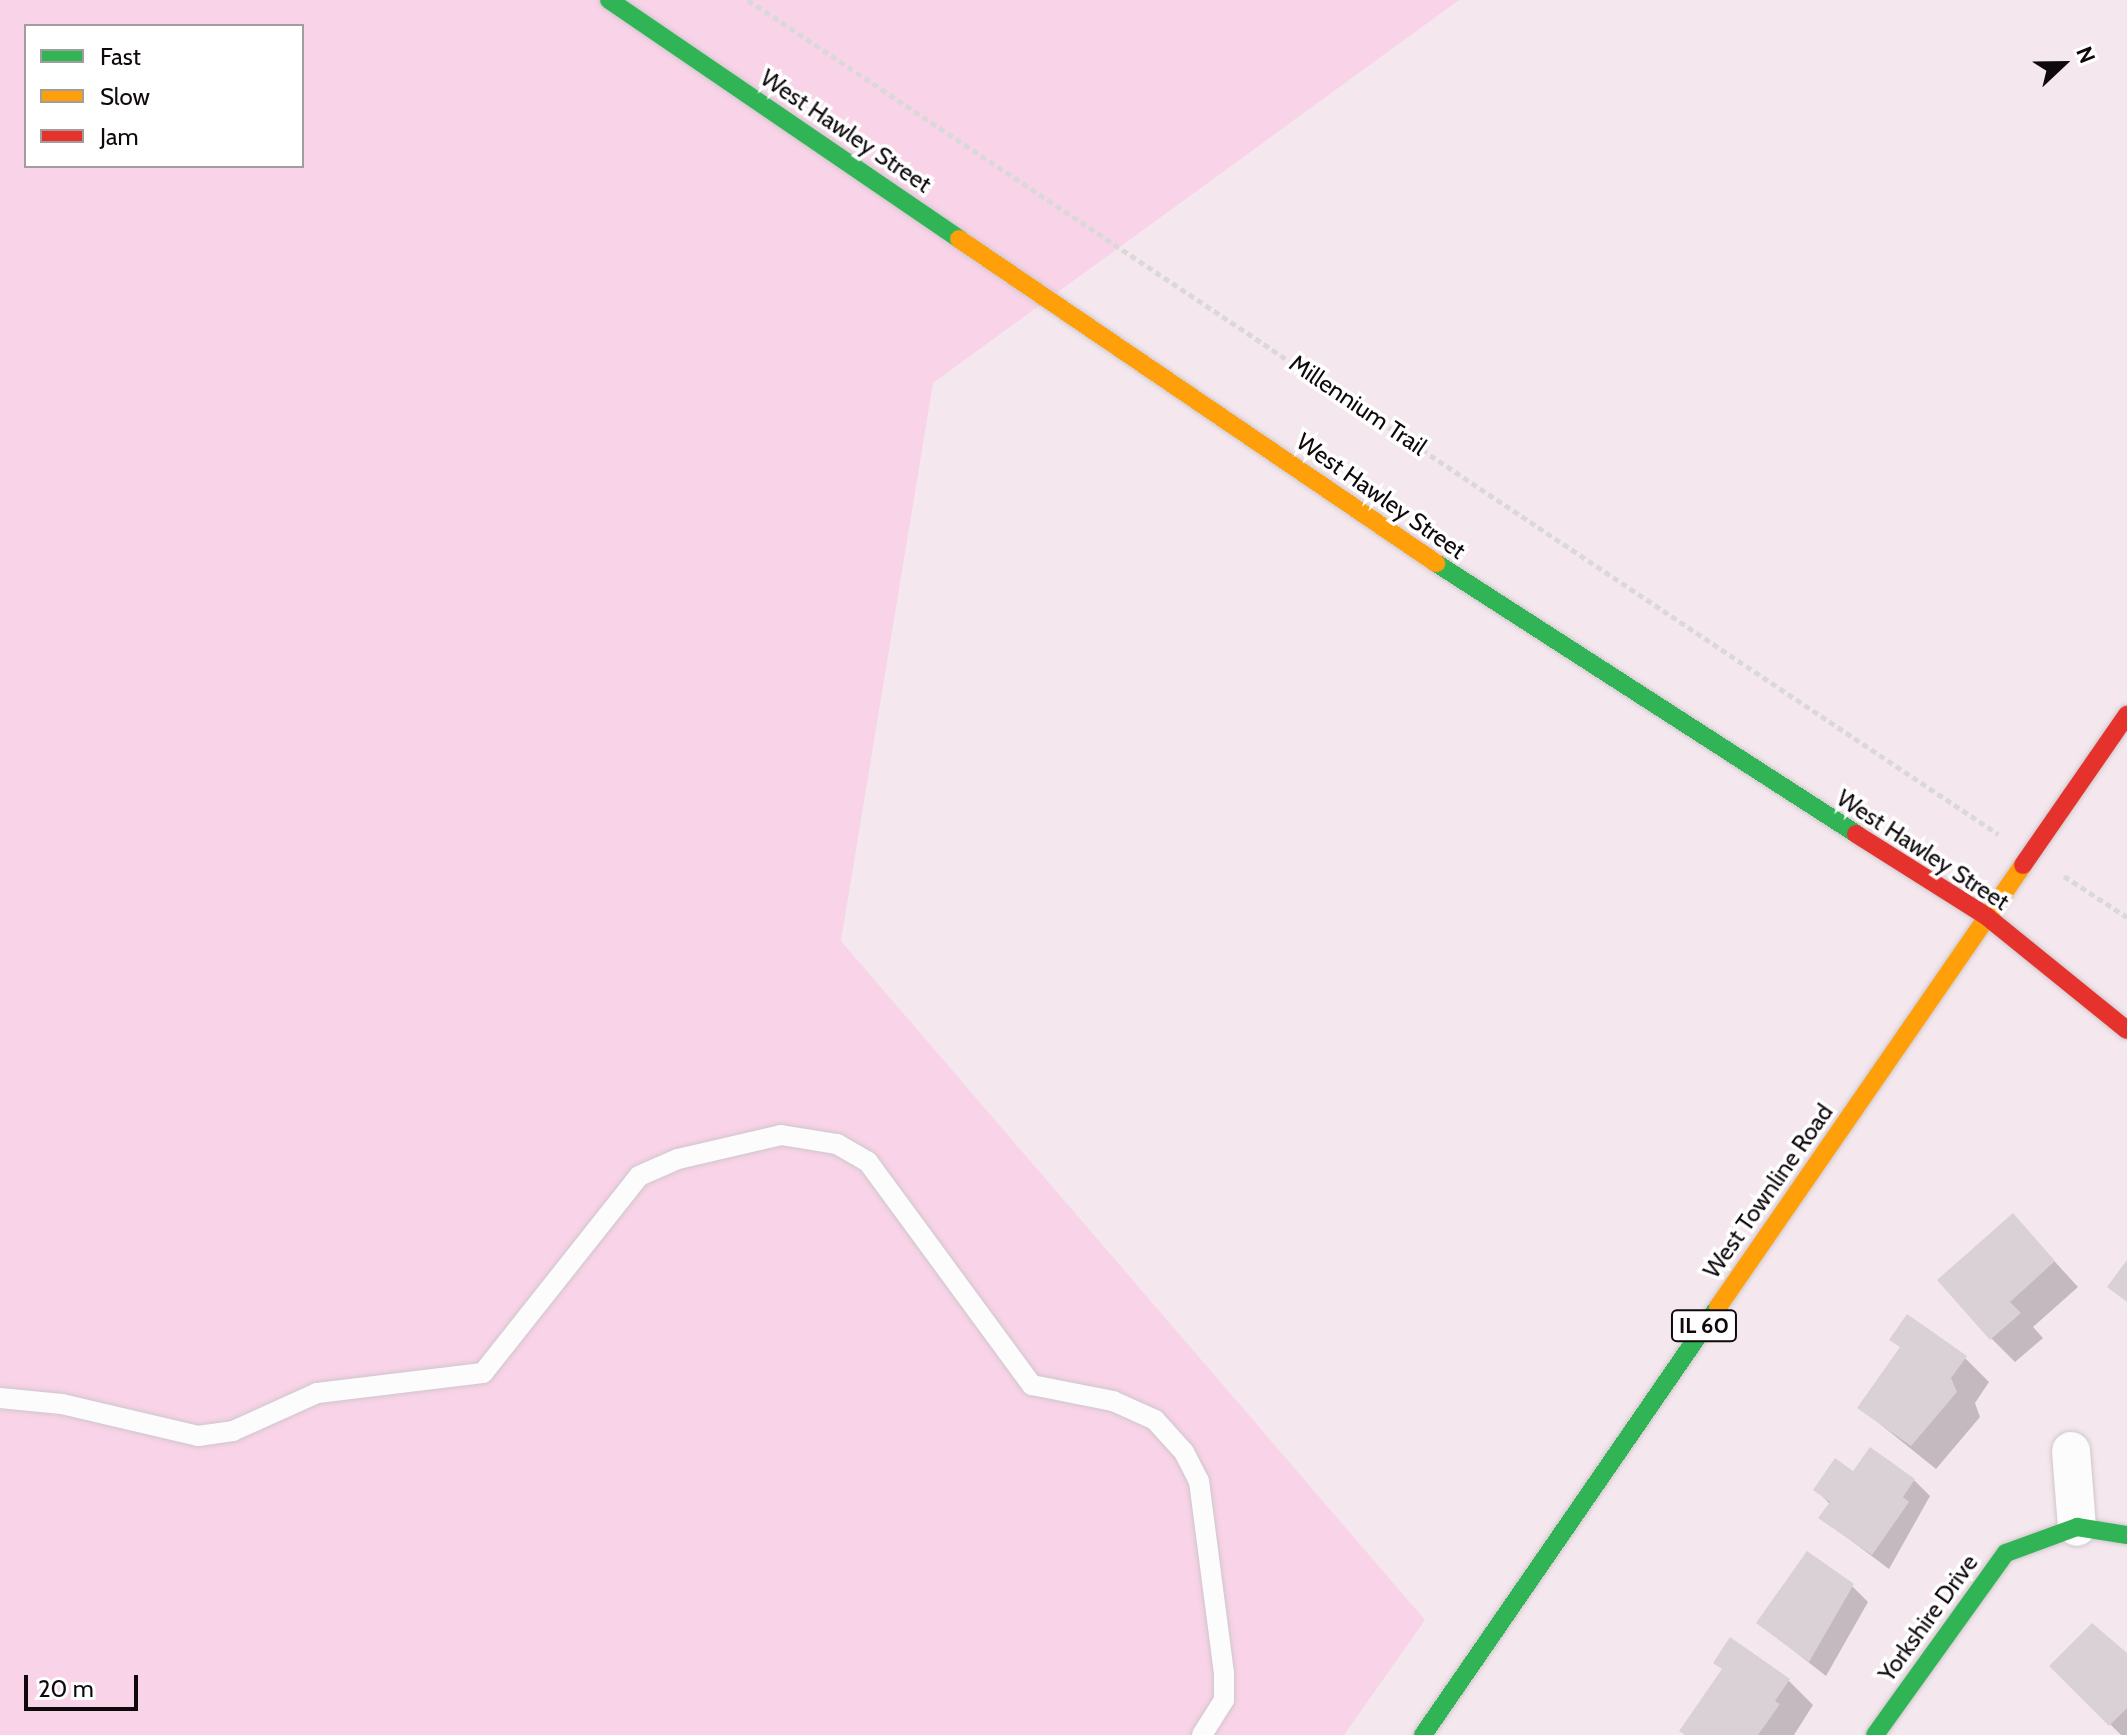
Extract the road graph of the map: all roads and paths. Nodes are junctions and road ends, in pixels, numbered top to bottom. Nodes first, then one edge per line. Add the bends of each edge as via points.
1 (609, 0) edge
2 (748, 0) edge
3 (2127, 715) edge
4 (1965, 813) dead end
5 (2078, 885) dead end
6 (1986, 916) junction
7 (2127, 917) edge
8 (2127, 1030) edge
9 (0, 1398) edge
10 (2071, 1451) dead end
11 (2077, 1527) junction
12 (2127, 1535) edge
13 (1202, 1735) edge
14 (1423, 1735) edge
15 (1875, 1735) edge

1 - 6 street, West Hawley Street via 1541,635
2 - 4 path, Millennium Trail
3 - 6 street, West Townline Road / IL 60
5 - 7 path
6 - 8 street, West Hawley Street
6 - 14 street, West Townline Road / IL 60
9 - 13 lane via 198,1436 233,1431 317,1393 483,1373 639,1176 678,1159 781,1135 837,1144 868,1162 1032,1385 1046,1394 1113,1401 1155,1420 1184,1452 1199,1481 1224,1674 1224,1700
10 - 11 street
11 - 12 street
11 - 15 street, Yorkshire Drive via 2028,1539 2006,1553

